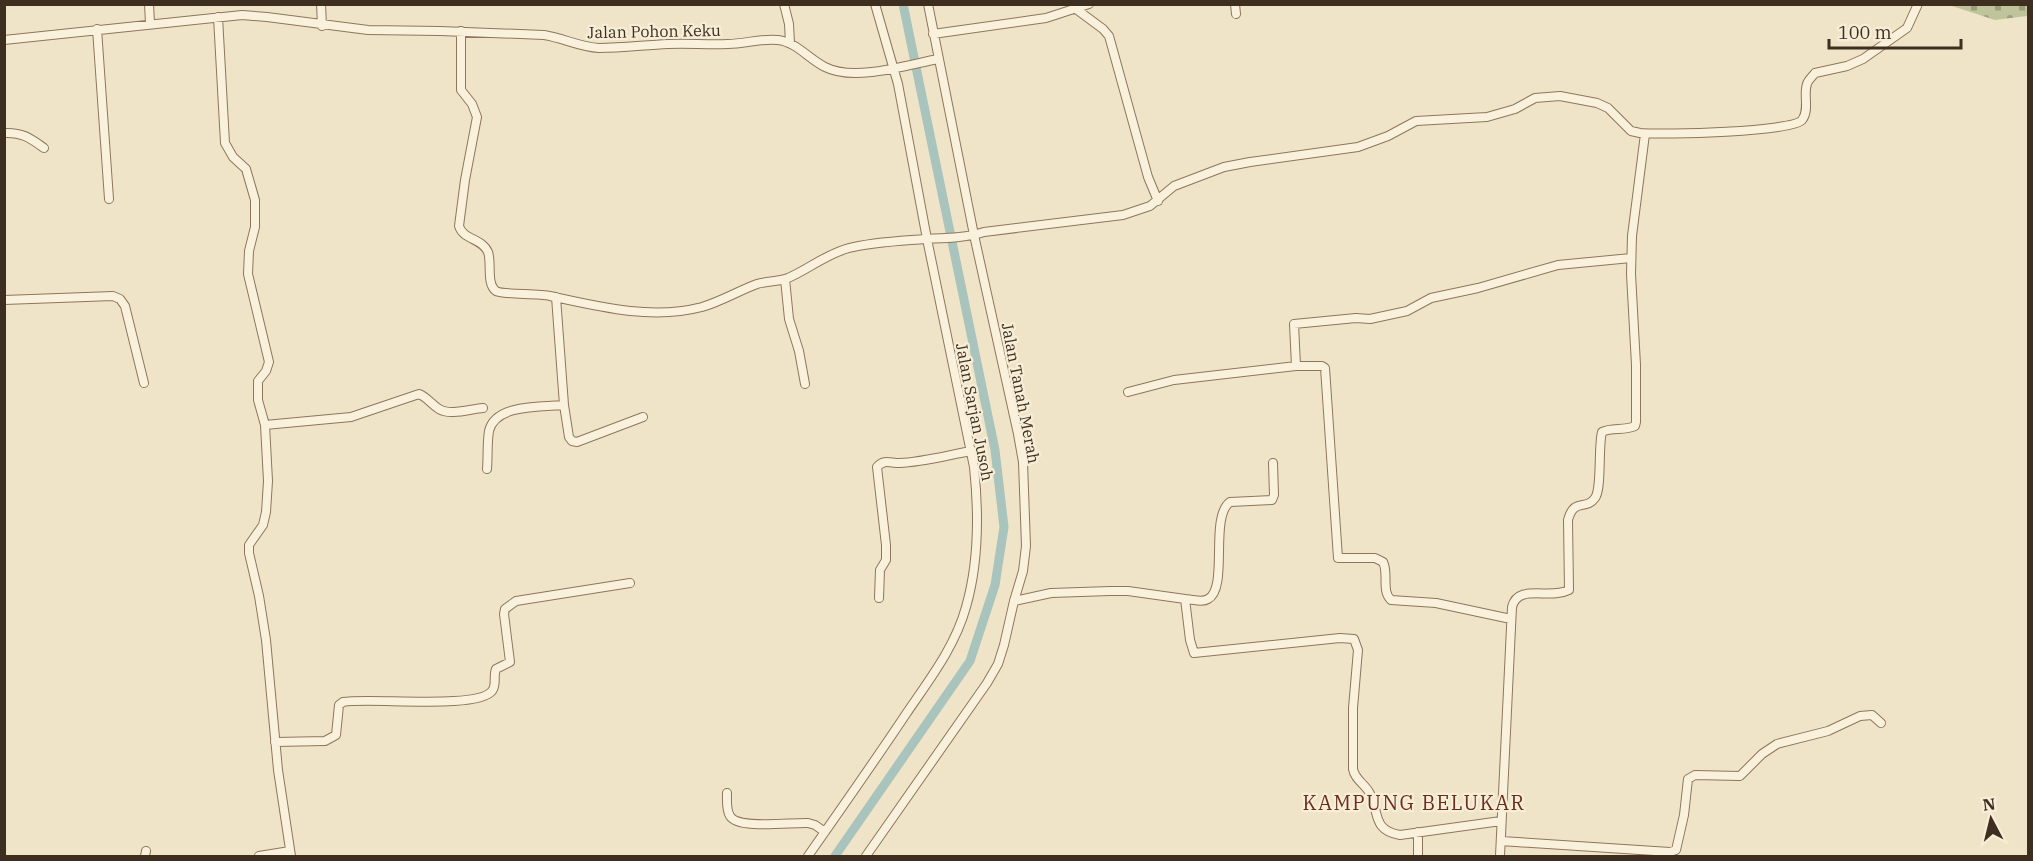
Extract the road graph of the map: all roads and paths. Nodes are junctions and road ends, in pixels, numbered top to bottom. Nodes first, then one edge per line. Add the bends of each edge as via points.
1 (149, 4) edge
2 (321, 4) edge
3 (784, 4) edge
4 (875, 4) edge
5 (928, 4) edge
6 (1089, 4) edge
7 (1235, 4) edge
8 (1918, 4) edge
9 (1076, 9) junction
10 (1236, 14) dead end
11 (218, 17) junction
12 (150, 23) junction
13 (322, 26) junction
14 (97, 29) junction
15 (461, 31) junction
16 (933, 34) junction
17 (4, 40) edge
18 (790, 43) junction
19 (938, 59) junction
20 (894, 67) junction
21 (4, 133) edge
22 (1645, 134) junction
23 (44, 148) dead end
24 (109, 199) dead end
25 (1158, 201) junction
26 (974, 235) junction
27 (927, 239) junction
28 (1631, 258) junction
29 (785, 279) junction
30 (556, 297) junction
31 (4, 300) edge
32 (1296, 366) junction
33 (144, 383) dead end
34 (805, 384) dead end
35 (1128, 392) dead end
36 (564, 405) junction
37 (483, 408) dead end
38 (643, 417) dead end
39 (265, 425) junction
40 (971, 452) junction
41 (1273, 463) dead end
42 (487, 469) dead end
43 (630, 583) dead end
44 (879, 598) dead end
45 (1185, 599) junction
46 (1014, 601) junction
47 (1511, 618) junction
48 (1881, 723) dead end
49 (275, 742) junction
50 (727, 793) dead end
51 (1501, 820) junction
52 (825, 832) junction
53 (1418, 832) junction
54 (1500, 841) junction
55 (290, 854) edge
56 (259, 856) edge
57 (808, 856) edge
58 (866, 856) edge
59 (1418, 856) edge
60 (1500, 856) edge

1 - 12 street
2 - 13 street
3 - 18 street
4 - 20 street, Jalan Sarjan Jusoh
5 - 16 street, Jalan Tanah Merah
6 - 9 street
7 - 10 street
8 - 22 street via 1907,28 1863,59 1815,72 1806,84 1804,118 1800,123 1761,129
9 - 16 street via 1046,18
9 - 25 street via 1108,36
11 - 12 street, Jalan Pohon Keku
11 - 13 street, Jalan Pohon Keku via 267,17
11 - 39 street via 225,143 246,170 255,200 248,268 268,362 258,381
12 - 14 street, Jalan Pohon Keku
13 - 15 street, Jalan Pohon Keku
14 - 17 street, Jalan Pohon Keku
14 - 24 street
15 - 18 street, Jalan Pohon Keku via 544,35 586,48 772,39
15 - 30 street via 461,90 477,117 465,180 461,232 488,252 496,291
16 - 19 street, Jalan Tanah Merah
18 - 20 street, Jalan Pohon Keku via 825,67 840,72
19 - 20 street, Jalan Pohon Keku
19 - 26 street, Jalan Tanah Merah
20 - 27 street, Jalan Sarjan Jusoh
21 - 23 street via 19,132
22 - 25 street via 1631,131 1608,108 1597,103 1560,96 1535,98 1487,117 1416,121 1358,147 1224,167 1174,186
22 - 28 street
25 - 26 street via 1123,215
26 - 27 street
26 - 46 street, Jalan Tanah Merah via 1023,462 1026,546
27 - 29 street via 848,249
27 - 40 street, Jalan Sarjan Jusoh
28 - 32 street via 1558,265 1431,298 1407,311 1370,319 1294,324
28 - 47 street via 1635,426 1602,432 1597,495 1570,511 1569,590 1517,596
29 - 30 street via 758,284 691,309 631,312
29 - 34 street via 789,319
30 - 36 street
31 - 33 street via 120,299
32 - 35 street via 1174,380
32 - 47 street via 1325,368 1338,558 1375,558 1383,562 1391,600 1436,603
36 - 38 street via 569,437 577,442
36 - 42 street via 504,412 494,419 489,431
37 - 39 street via 448,412 418,394 351,417
39 - 49 street via 266,512 263,525 251,541 249,554 264,629
40 - 44 street via 886,462 877,467 886,545
40 - 52 street, Jalan Sarjan Jusoh via 976,485 976,555 958,631
41 - 45 street via 1272,500 1230,502 1221,511 1214,592 1204,601
43 - 49 street via 516,601 509,606 504,614 510,662 496,669 490,694 430,702 343,702 332,739
45 - 46 street via 1110,591 1051,593
45 - 53 street via 1194,653 1354,639 1358,650 1352,727 1355,777 1368,789 1375,816 1384,830 1400,835
46 - 58 street, Jalan Tanah Merah via 998,664
47 - 51 street
48 - 54 street via 1872,715 1860,716 1828,731 1777,744 1740,776 1691,776 1676,850 1670,852
49 - 55 street
50 - 52 street via 727,809 733,820 752,824 808,823
51 - 53 street
51 - 54 street
52 - 57 street, Jalan Sarjan Jusoh
53 - 59 street
54 - 60 street
55 - 56 street

